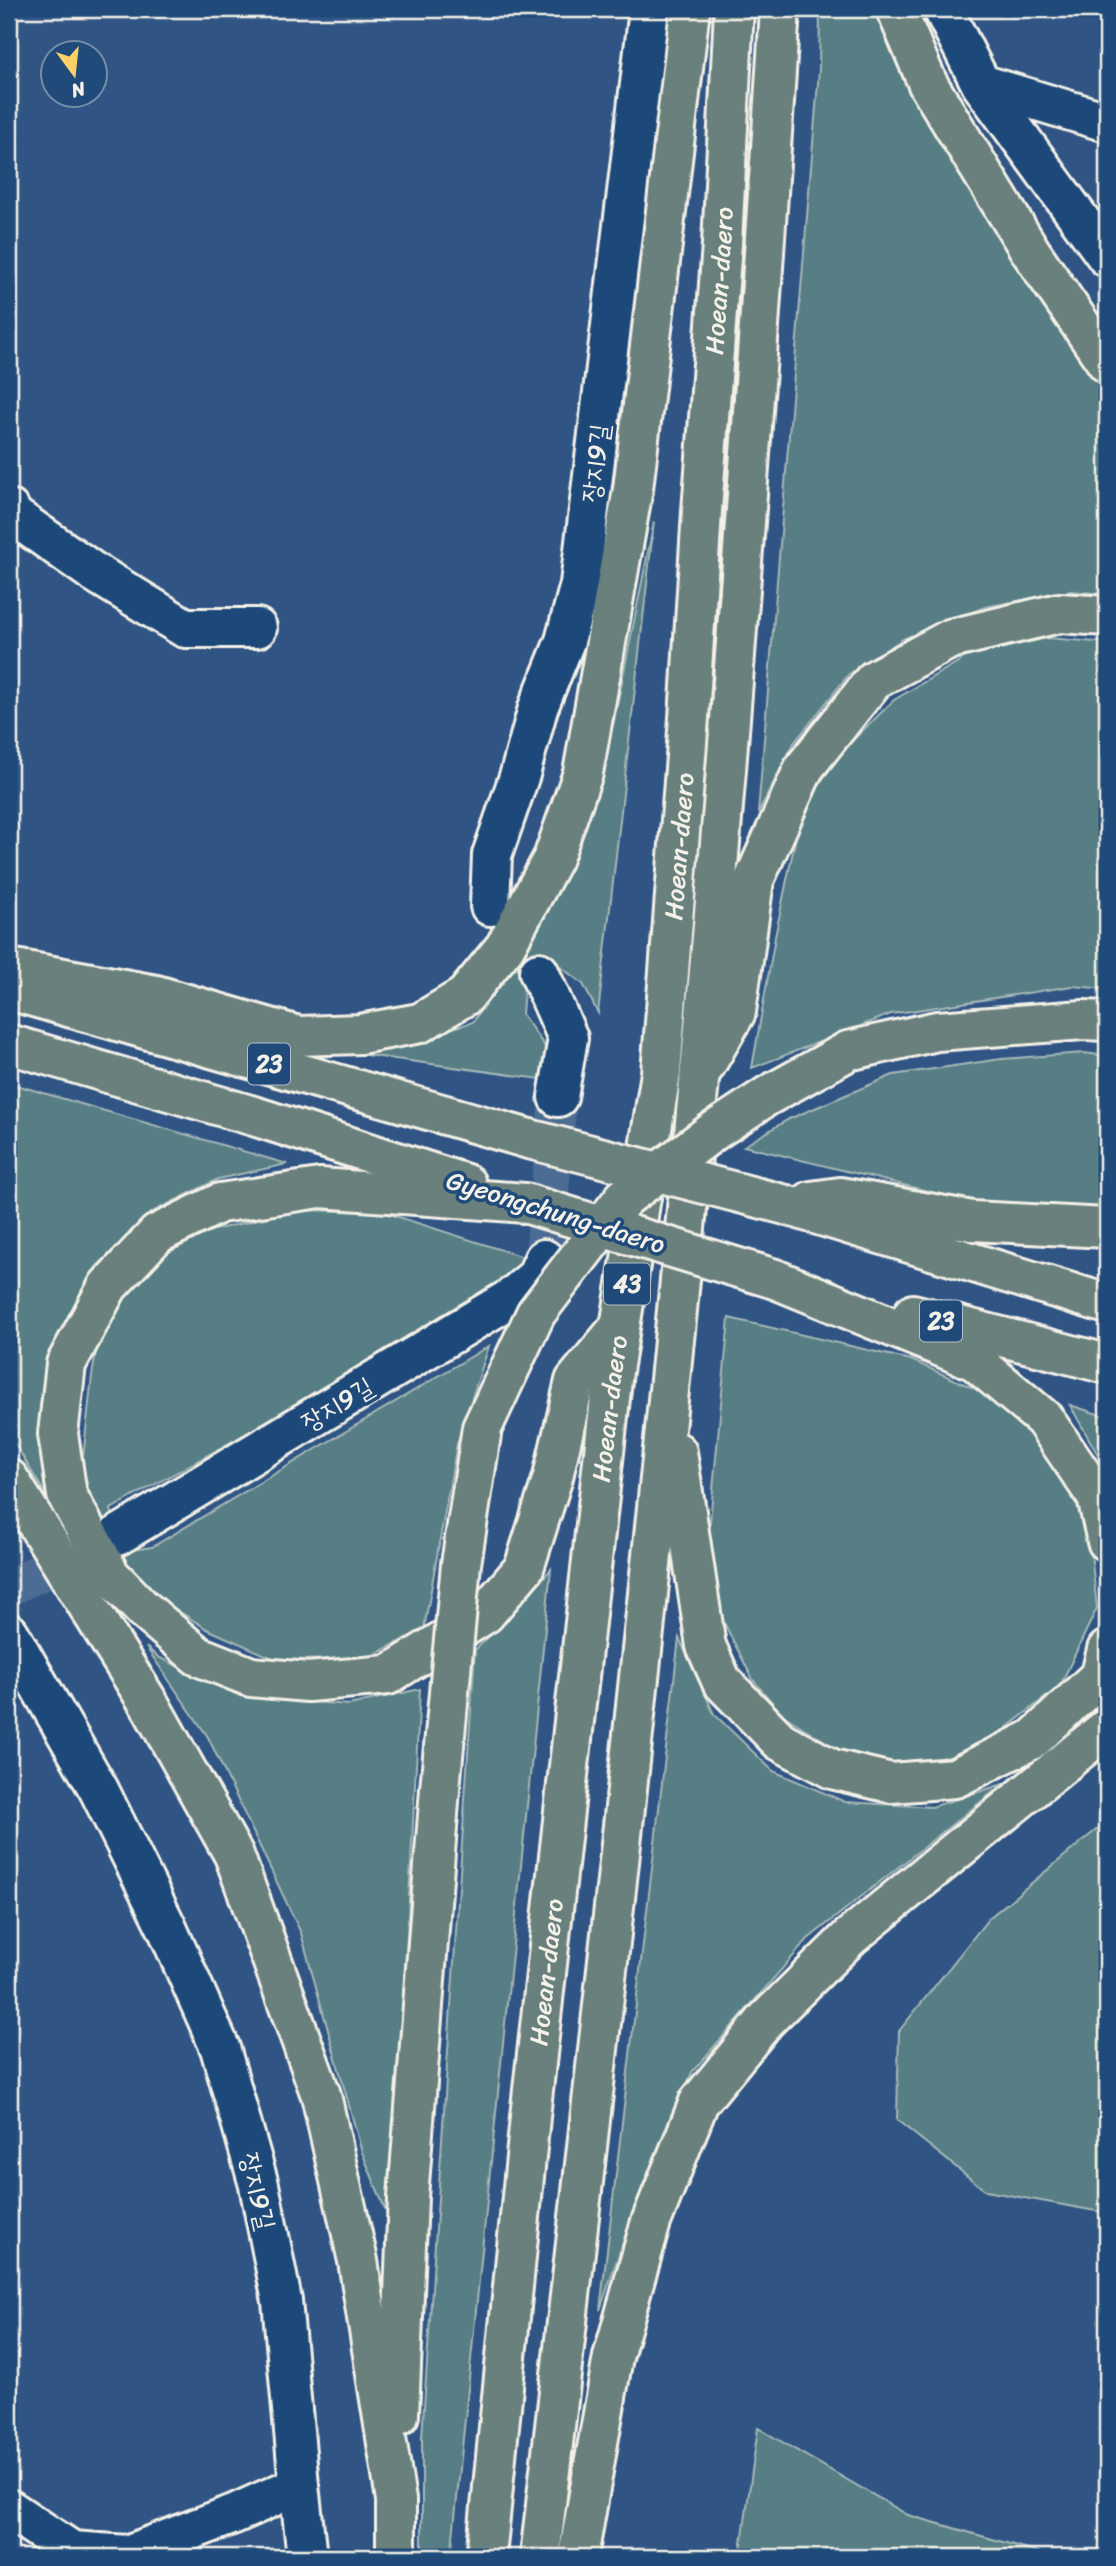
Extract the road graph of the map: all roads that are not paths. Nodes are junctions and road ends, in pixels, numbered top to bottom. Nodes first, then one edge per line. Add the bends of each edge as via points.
1 (649, 9) edge
2 (690, 9) edge
3 (734, 9) edge
4 (780, 9) edge
5 (896, 9) edge
6 (943, 9) edge
7 (981, 83) junction
8 (1107, 122) edge
9 (1107, 257) edge
10 (1107, 363) edge
11 (9, 509) edge
12 (1107, 616) edge
13 (257, 628) dead end
14 (490, 906) dead end
15 (9, 968) edge
16 (539, 972) dead end
17 (9, 989) edge
18 (1107, 1021) edge
19 (9, 1044) edge
20 (699, 1077) junction
21 (558, 1097) tunnel mouth
22 (525, 1203) junction
23 (786, 1205) junction
24 (1107, 1228) edge
25 (544, 1259) tunnel mouth
26 (775, 1279) junction
27 (1107, 1304) edge
28 (620, 1328) junction
29 (1107, 1364) edge
30 (669, 1392) junction
31 (9, 1479) edge
32 (117, 1536) tunnel mouth
33 (1107, 1541) edge
34 (9, 1633) edge
35 (1107, 1650) edge
36 (1107, 1728) edge
37 (299, 2485) junction
38 (396, 2500) junction
39 (9, 2509) edge
40 (307, 2557) edge
41 (396, 2557) edge
42 (486, 2557) edge
43 (540, 2557) edge
44 (578, 2557) edge

1 - 14 street, 장지9길 via 580,584 492,855
2 - 15 main road via 633,489 583,773 553,858 505,947 465,996 420,1023 360,1034 298,1036 156,995
3 - 28 main road, Hoean-daero / 43 via 722,244 661,1073
4 - 20 main road, Hoean-daero / 43 via 750,480
5 - 10 main road via 928,83 1031,252
6 - 7 street
7 - 8 street
7 - 9 street
11 - 13 street via 92,571 185,628
12 - 20 main road via 1059,613 950,639 874,680 804,768 759,867 736,1012
16 - 21 street via 568,1038
17 - 23 main road, 23, bridge via 530,1139
18 - 38 main road, bridge via 937,1031 848,1051 767,1096 624,1198 536,1313 482,1428 461,1564 408,2197
19 - 22 main road, Gyeongchung-daero / 23
20 - 30 main road, Hoean-daero / 43
22 - 26 main road, Gyeongchung-daero / 23, bridge
22 - 28 main road via 320,1188 220,1203 157,1234 108,1286 66,1364 58,1434 67,1495 110,1575 198,1656 251,1677 308,1682 388,1675 485,1614 524,1568 553,1477 575,1381
23 - 24 main road via 840,1197 972,1221
23 - 27 main road, 23
25 - 32 street, 장지9길 via 536,1277 511,1298
26 - 29 main road, Gyeongchung-daero / 23
26 - 33 main road via 975,1361 1044,1419 1097,1497
28 - 42 main road, Hoean-daero / 43 via 533,2089
30 - 35 main road via 706,1646 722,1682 780,1741 832,1769 891,1783 955,1778 1033,1739 1101,1675
30 - 43 main road, Hoean-daero / 43
31 - 38 main road via 151,1707 234,1855 321,2095 358,2261
34 - 37 street, 장지9길 via 99,1790 220,2048 259,2185 282,2301
36 - 44 main road via 850,1937 766,2020 699,2102 651,2222 614,2357
37 - 39 street via 127,2555 72,2551
37 - 40 street, 장지9길
38 - 41 main road

